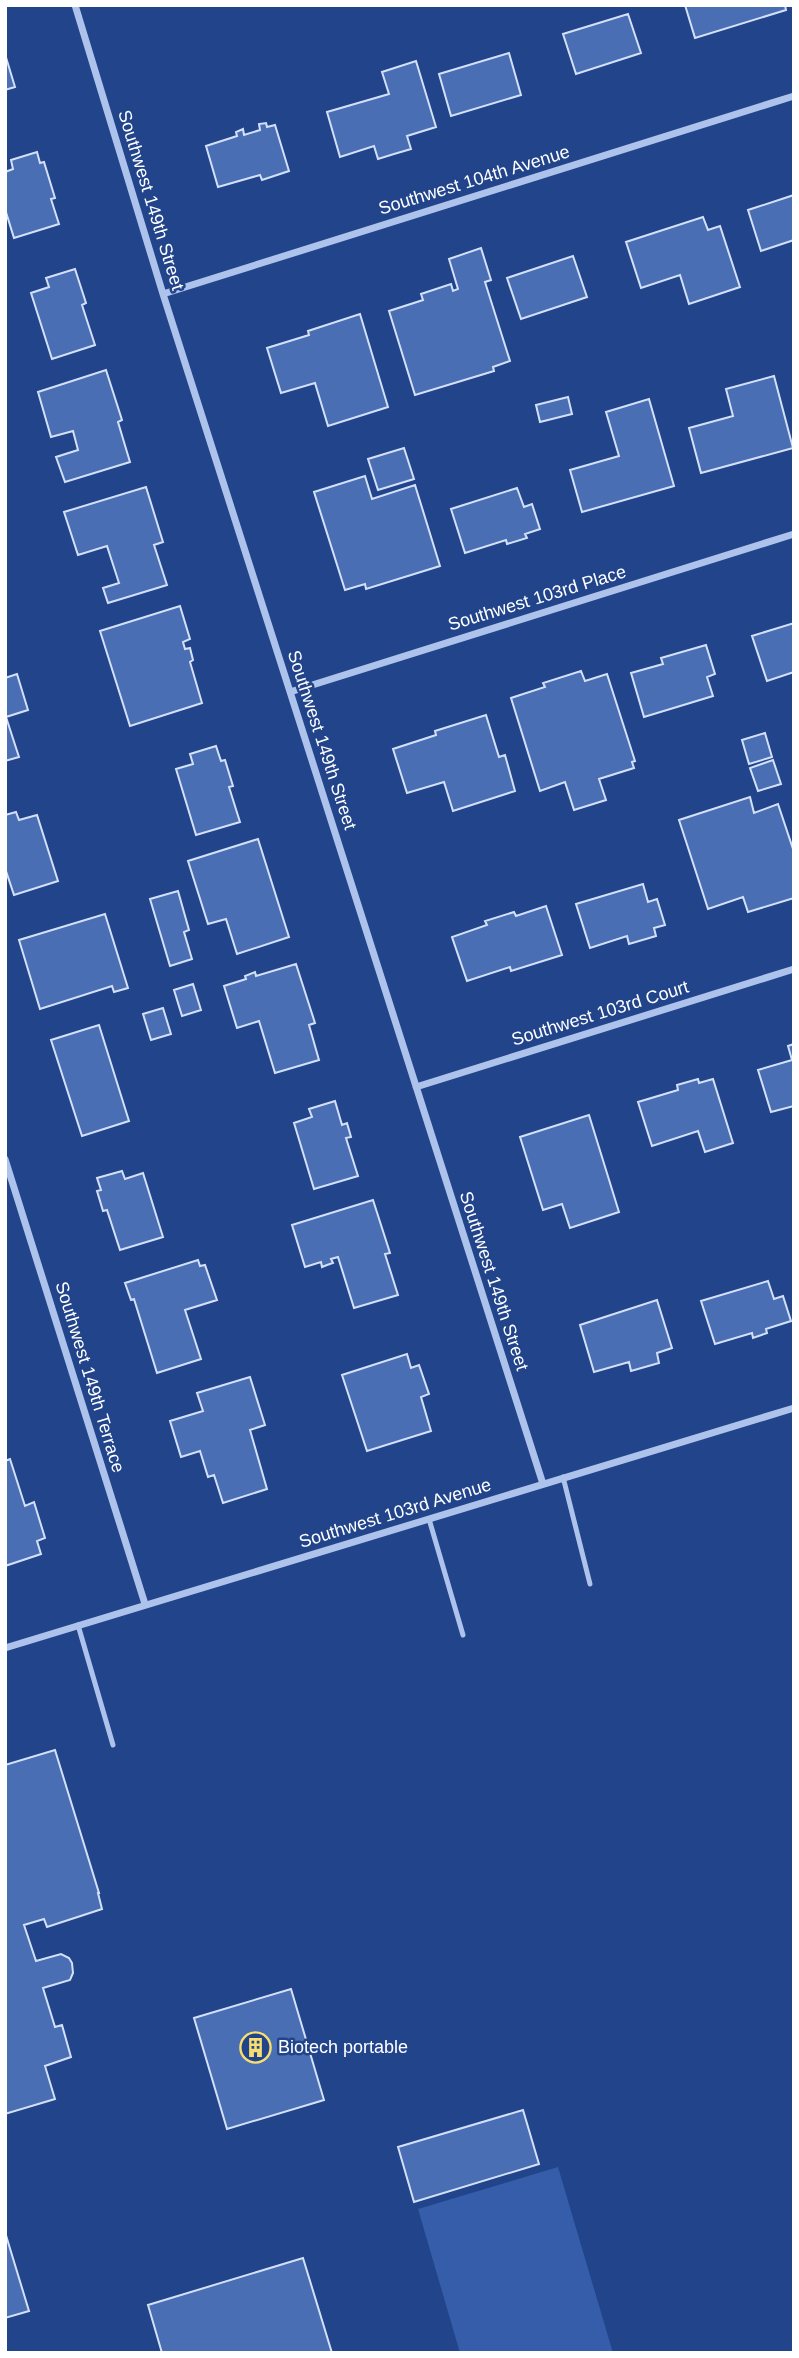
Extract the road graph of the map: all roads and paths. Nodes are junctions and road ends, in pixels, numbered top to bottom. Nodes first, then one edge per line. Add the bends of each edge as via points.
1 (75, 5) edge
2 (794, 96) edge
3 (163, 293) junction
4 (794, 534) edge
5 (290, 692) junction
6 (794, 969) edge
7 (416, 1087) junction
8 (5, 1159) edge
9 (794, 1408) edge
10 (563, 1478) junction
11 (543, 1484) junction
12 (429, 1519) junction
13 (590, 1584) dead end
14 (145, 1604) junction
15 (78, 1625) junction
16 (463, 1635) dead end
17 (5, 1648) edge
18 (113, 1745) dead end

1 - 3 street, Southwest 149th Street
2 - 3 street, Southwest 104th Avenue
3 - 5 street, Southwest 149th Street
4 - 5 street, Southwest 103rd Place
5 - 7 street, Southwest 149th Street
6 - 7 street, Southwest 103rd Court
7 - 11 street, Southwest 149th Street
8 - 14 street, Southwest 149th Terrace
9 - 10 street, Southwest 103rd Avenue
10 - 11 street, Southwest 103rd Avenue
10 - 13 lane
11 - 12 street, Southwest 103rd Avenue
12 - 14 street, Southwest 103rd Avenue
12 - 16 lane
14 - 15 street, Southwest 103rd Avenue
15 - 17 street, Southwest 103rd Avenue
15 - 18 lane

